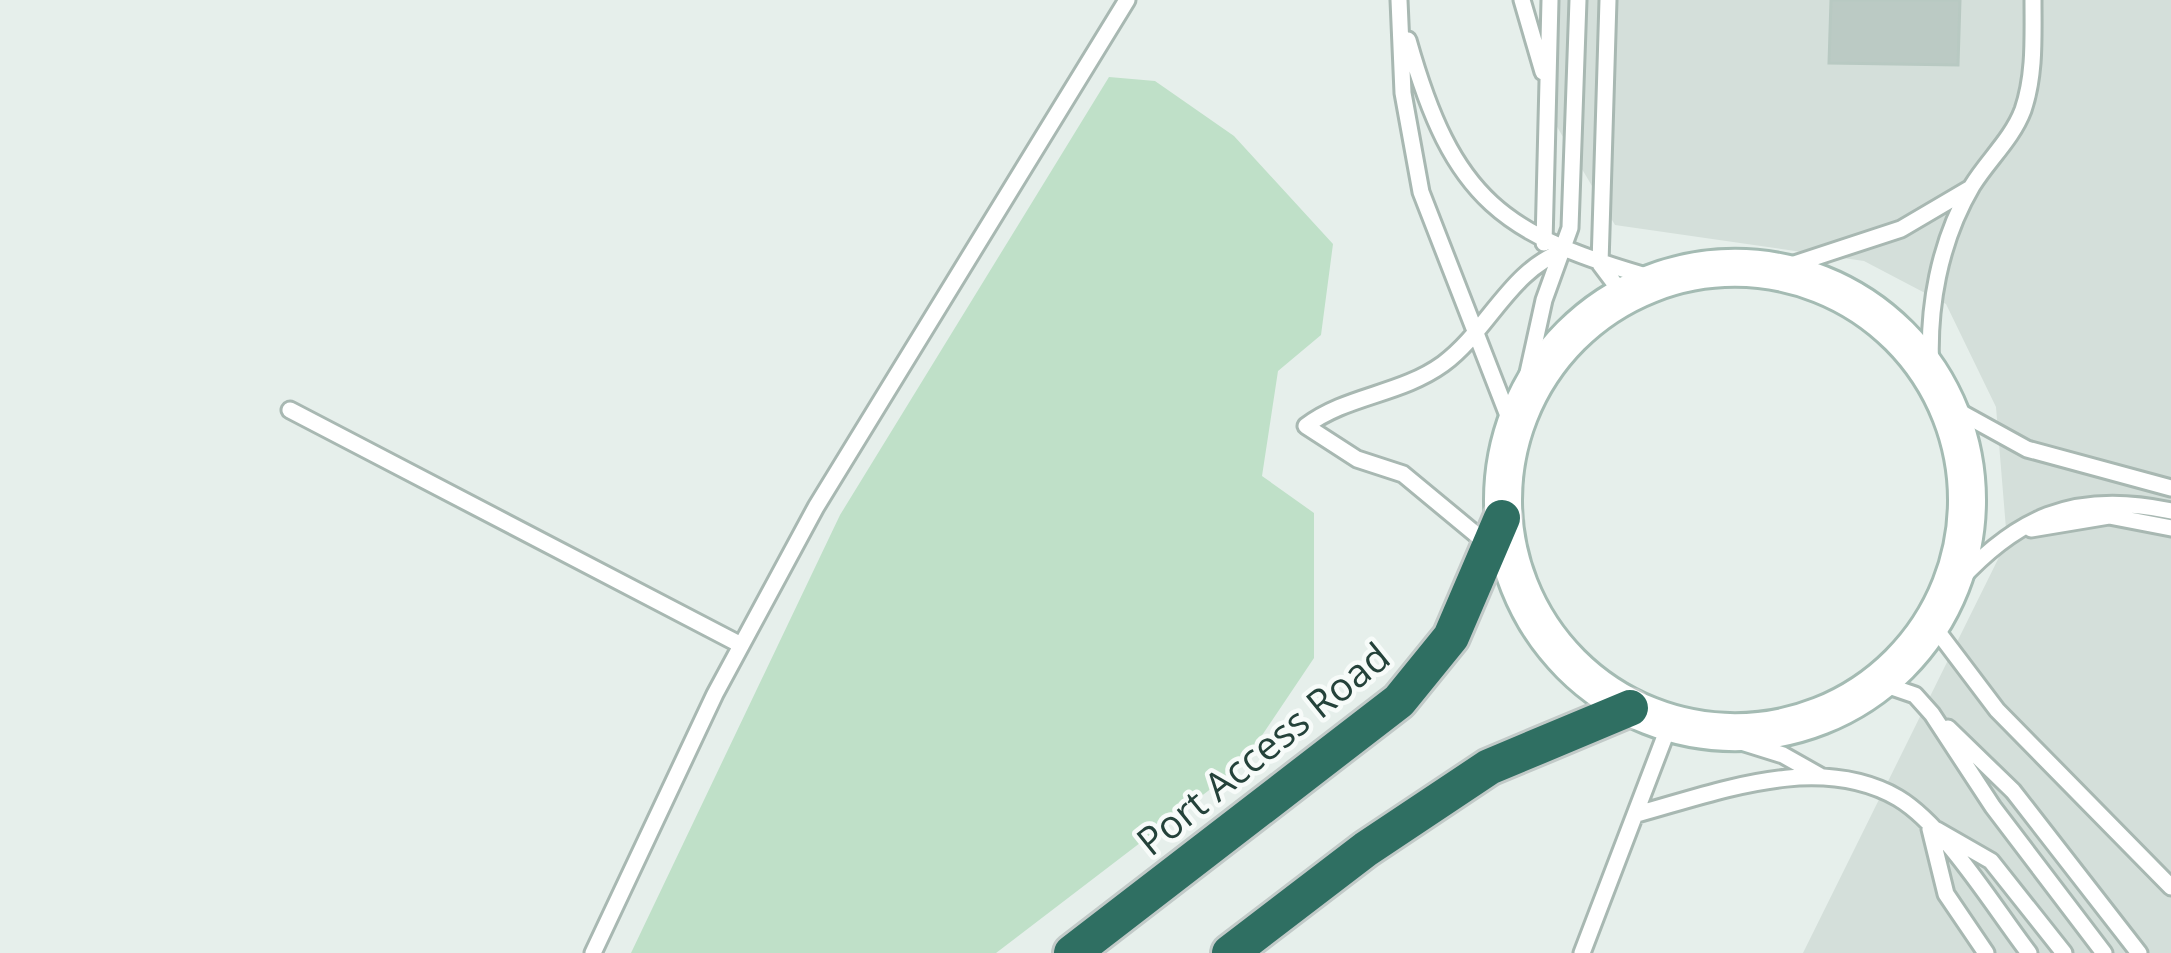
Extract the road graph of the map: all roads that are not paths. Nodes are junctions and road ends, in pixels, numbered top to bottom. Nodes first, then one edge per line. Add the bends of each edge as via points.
1 (1127, 0) edge
2 (1522, 0) edge
3 (1550, 0) edge
4 (1578, 0) edge
5 (1608, 0) edge
6 (2033, 0) edge
7 (1400, 7) edge
8 (1548, 83) junction
9 (1972, 187) junction
10 (1544, 239) junction
11 (1566, 250) junction
12 (1544, 258) junction
13 (1600, 263) junction
14 (1776, 270) junction
15 (1660, 280) junction
16 (1624, 296) junction
17 (1544, 300) junction
18 (1479, 331) junction
19 (1931, 373) junction
20 (1949, 406) junction
21 (290, 410) dead end
22 (1517, 420) junction
23 (2171, 488) edge
24 (2171, 511) edge
25 (2171, 528) edge
26 (2010, 534) junction
27 (1502, 544) junction
28 (1950, 591) junction
29 (1932, 625) junction
30 (741, 645) junction
31 (1880, 682) junction
32 (1630, 708) junction
33 (1932, 714) junction
34 (1686, 727) junction
35 (1823, 777) junction
36 (1637, 814) junction
37 (1929, 826) junction
38 (2171, 887) edge
39 (593, 953) edge
40 (1072, 953) edge
41 (1229, 953) edge
42 (1582, 953) edge
43 (1985, 953) edge
44 (2029, 953) edge
45 (2064, 953) edge
46 (2104, 953) edge
47 (2139, 953) edge

1 - 30 lane
2 - 8 lane
3 - 8 lane
4 - 11 lane
5 - 13 lane
6 - 9 lane via 2031,81 2021,114
7 - 10 lane via 1423,91 1456,166 1484,202
7 - 18 lane via 1416,170
8 - 10 lane
9 - 14 lane via 1901,229
9 - 19 lane via 1936,283
10 - 11 lane
10 - 12 lane
11 - 12 lane
11 - 13 lane
11 - 17 lane
12 - 17 lane
12 - 18 lane
13 - 15 lane
13 - 16 lane
14 - 15 street via 1718,268
14 - 19 street via 1836,290 1890,325
15 - 16 street
16 - 22 street via 1581,325 1546,364
17 - 22 lane
18 - 22 lane
18 - 27 lane via 1408,385 1332,406 1306,426 1357,458 1403,474
19 - 20 street
20 - 23 lane via 2027,449
20 - 28 street via 1966,467 1967,509
21 - 30 lane
22 - 27 street via 1505,462
24 - 26 lane via 2112,501 2049,513
25 - 26 lane via 2109,516
26 - 28 lane
27 - 32 street via 1522,595 1567,661
27 - 40 highway, Port Access Road via 1431,667 1347,743
28 - 29 street
29 - 31 street
29 - 38 lane via 1997,710
30 - 39 lane
31 - 33 lane via 1915,695
31 - 34 street via 1826,714 1766,730
32 - 34 street
32 - 41 highway via 1489,767
33 - 46 lane
33 - 47 lane via 2013,791
34 - 35 lane via 1783,754
34 - 36 lane
35 - 36 lane via 1780,779
35 - 37 lane via 1900,800
36 - 42 lane
37 - 43 lane via 1946,894
37 - 44 lane
37 - 45 lane via 1991,861

